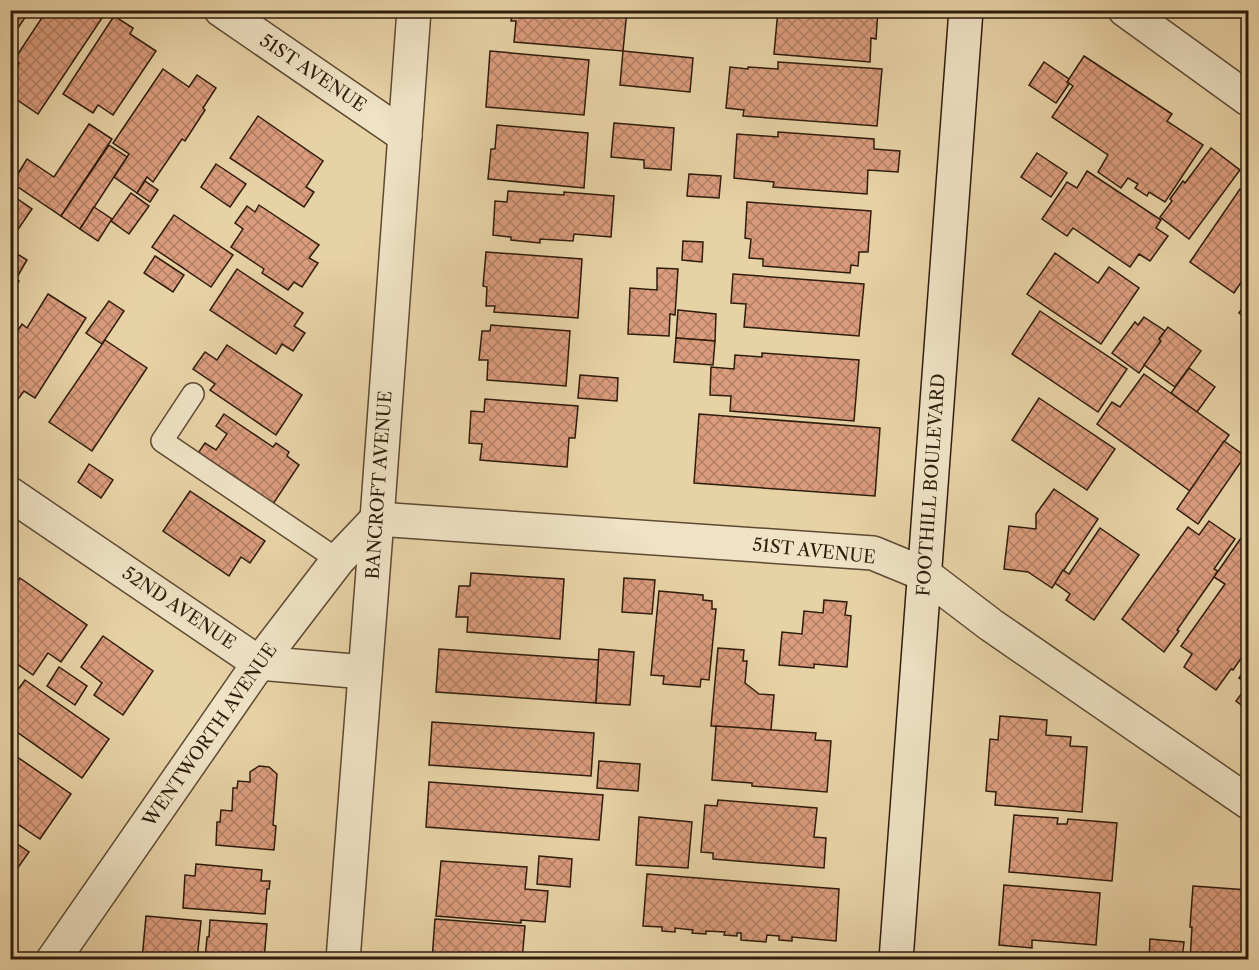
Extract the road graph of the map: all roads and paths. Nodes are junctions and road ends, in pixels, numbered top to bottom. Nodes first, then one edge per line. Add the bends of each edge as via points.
1 (221, 10) edge
2 (414, 10) edge
3 (966, 10) edge
4 (1125, 10) edge
5 (1248, 99) edge
6 (405, 136) junction
7 (193, 394) dead end
8 (10, 494) edge
9 (377, 519) junction
10 (338, 560) junction
11 (924, 574) junction
12 (259, 663) junction
13 (365, 672) junction
14 (1248, 802) edge
15 (52, 960) edge
16 (343, 960) edge
17 (896, 960) edge

1 - 6 street, 51ST AVENUE
2 - 6 street, BANCROFT AVENUE
3 - 11 street, FOOTHILL BOULEVARD
4 - 5 street
6 - 9 street, BANCROFT AVENUE
7 - 10 lane via 162,441
8 - 12 street, 52ND AVENUE
9 - 10 street, WENTWORTH AVENUE
9 - 11 street, 51ST AVENUE via 873,553
9 - 13 street, BANCROFT AVENUE
10 - 12 street, WENTWORTH AVENUE
11 - 14 street, 51ST AVENUE via 991,625
11 - 17 street, FOOTHILL BOULEVARD
12 - 13 street, 52ND AVENUE
12 - 15 street, WENTWORTH AVENUE
13 - 16 street, BANCROFT AVENUE

